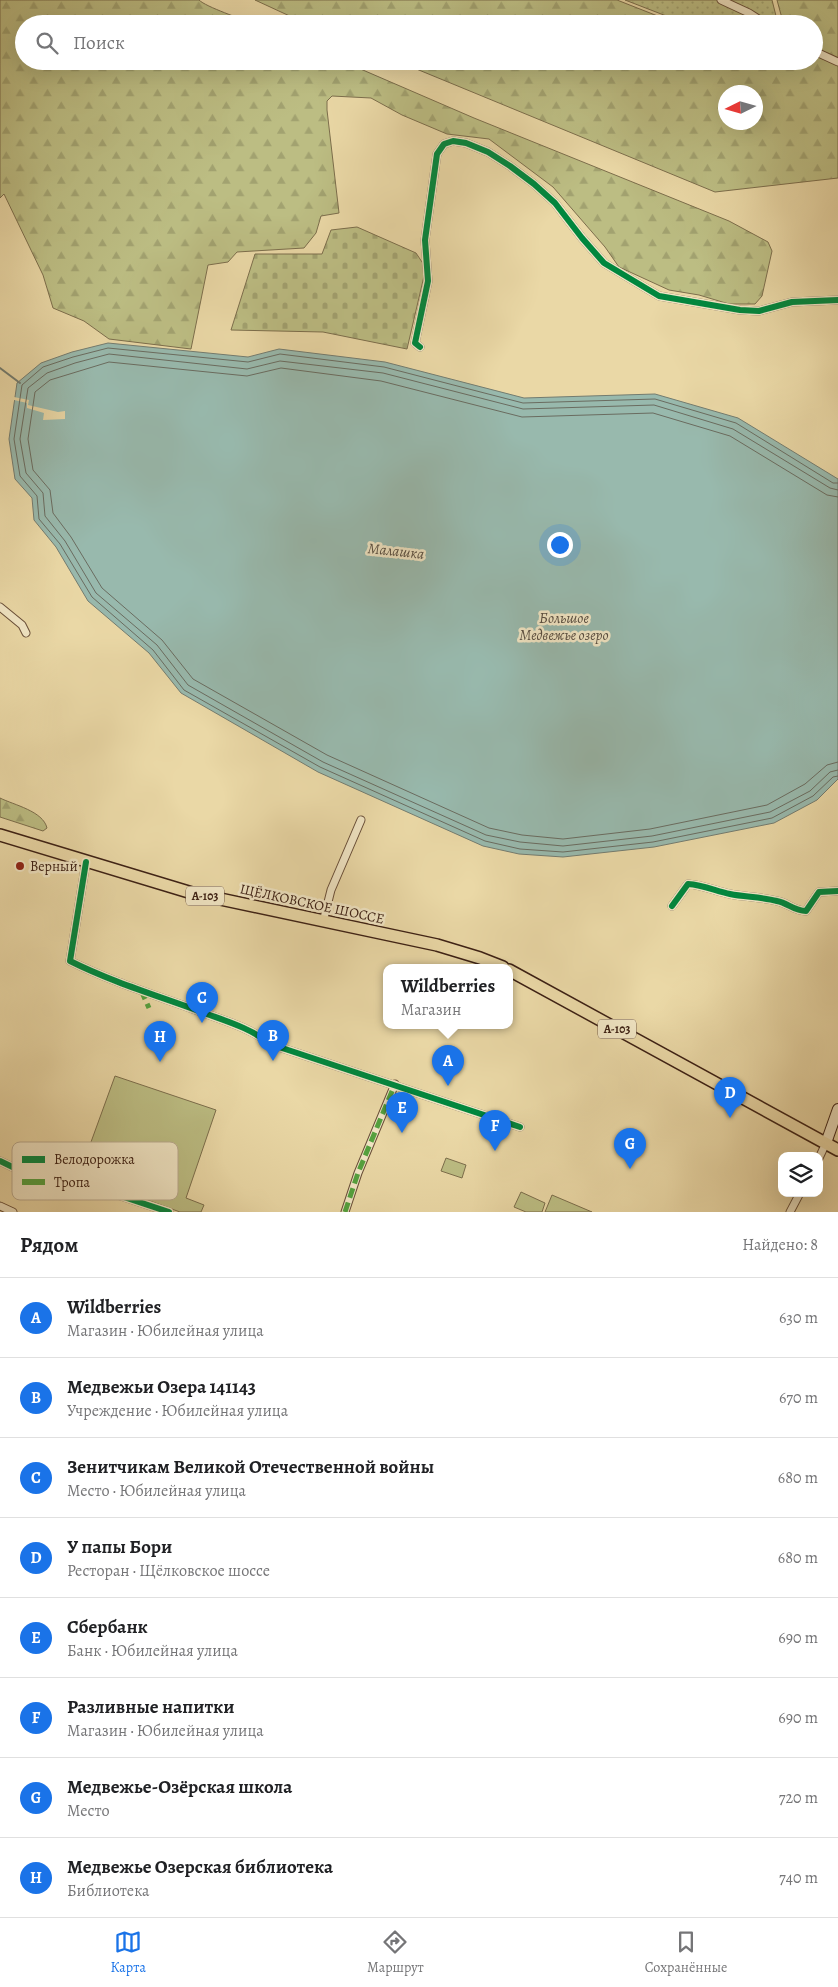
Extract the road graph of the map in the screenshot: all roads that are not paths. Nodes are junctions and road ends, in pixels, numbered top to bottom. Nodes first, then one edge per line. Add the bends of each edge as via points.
1 (721, 0) edge
2 (752, 15) edge
3 (823, 55) edge
4 (838, 62) edge
5 (838, 300) edge
6 (420, 347) dead end
7 (0, 607) edge
8 (26, 633) dead end
9 (361, 820) dead end
10 (0, 835) edge
11 (86, 862) junction
12 (838, 891) edge
13 (672, 906) dead end
14 (322, 922) junction
15 (495, 964) edge
16 (513, 972) edge
17 (395, 1084) junction
18 (838, 1109) edge
19 (520, 1127) dead end
20 (826, 1143) junction
21 (838, 1150) edge
22 (822, 1152) edge
23 (0, 1161) edge
24 (12, 1167) edge
25 (798, 1197) edge
26 (133, 1200) edge
27 (0, 1206) edge
28 (13, 1212) edge
29 (169, 1212) edge
30 (345, 1212) edge
31 (790, 1212) edge

1 - 2 street
3 - 4 street
5 - 6 street via 792,302 759,311 659,296 604,263 555,203 534,184 488,152 466,143 453,142 444,144 437,154 425,240 428,281 415,343
7 - 8 street
9 - 14 street via 331,890
10 - 11 main road, ЩЁЛКОВСКОЕ ШОССЕ / А-103
11 - 14 main road, ЩЁЛКОВСКОЕ ШОССЕ / А-103 via 192,893
11 - 17 street via 70,961 238,1026 270,1044
12 - 13 street via 819,892 806,911 801,911 778,901 688,884
14 - 15 main road, ЩЁЛКОВСКОЕ ШОССЕ / А-103 via 437,945
16 - 20 main road, А-103
17 - 19 street
17 - 30 street
18 - 20 main road
20 - 21 main road, А-103
20 - 22 street
23 - 24 street
25 - 31 street
26 - 29 street
27 - 28 street

